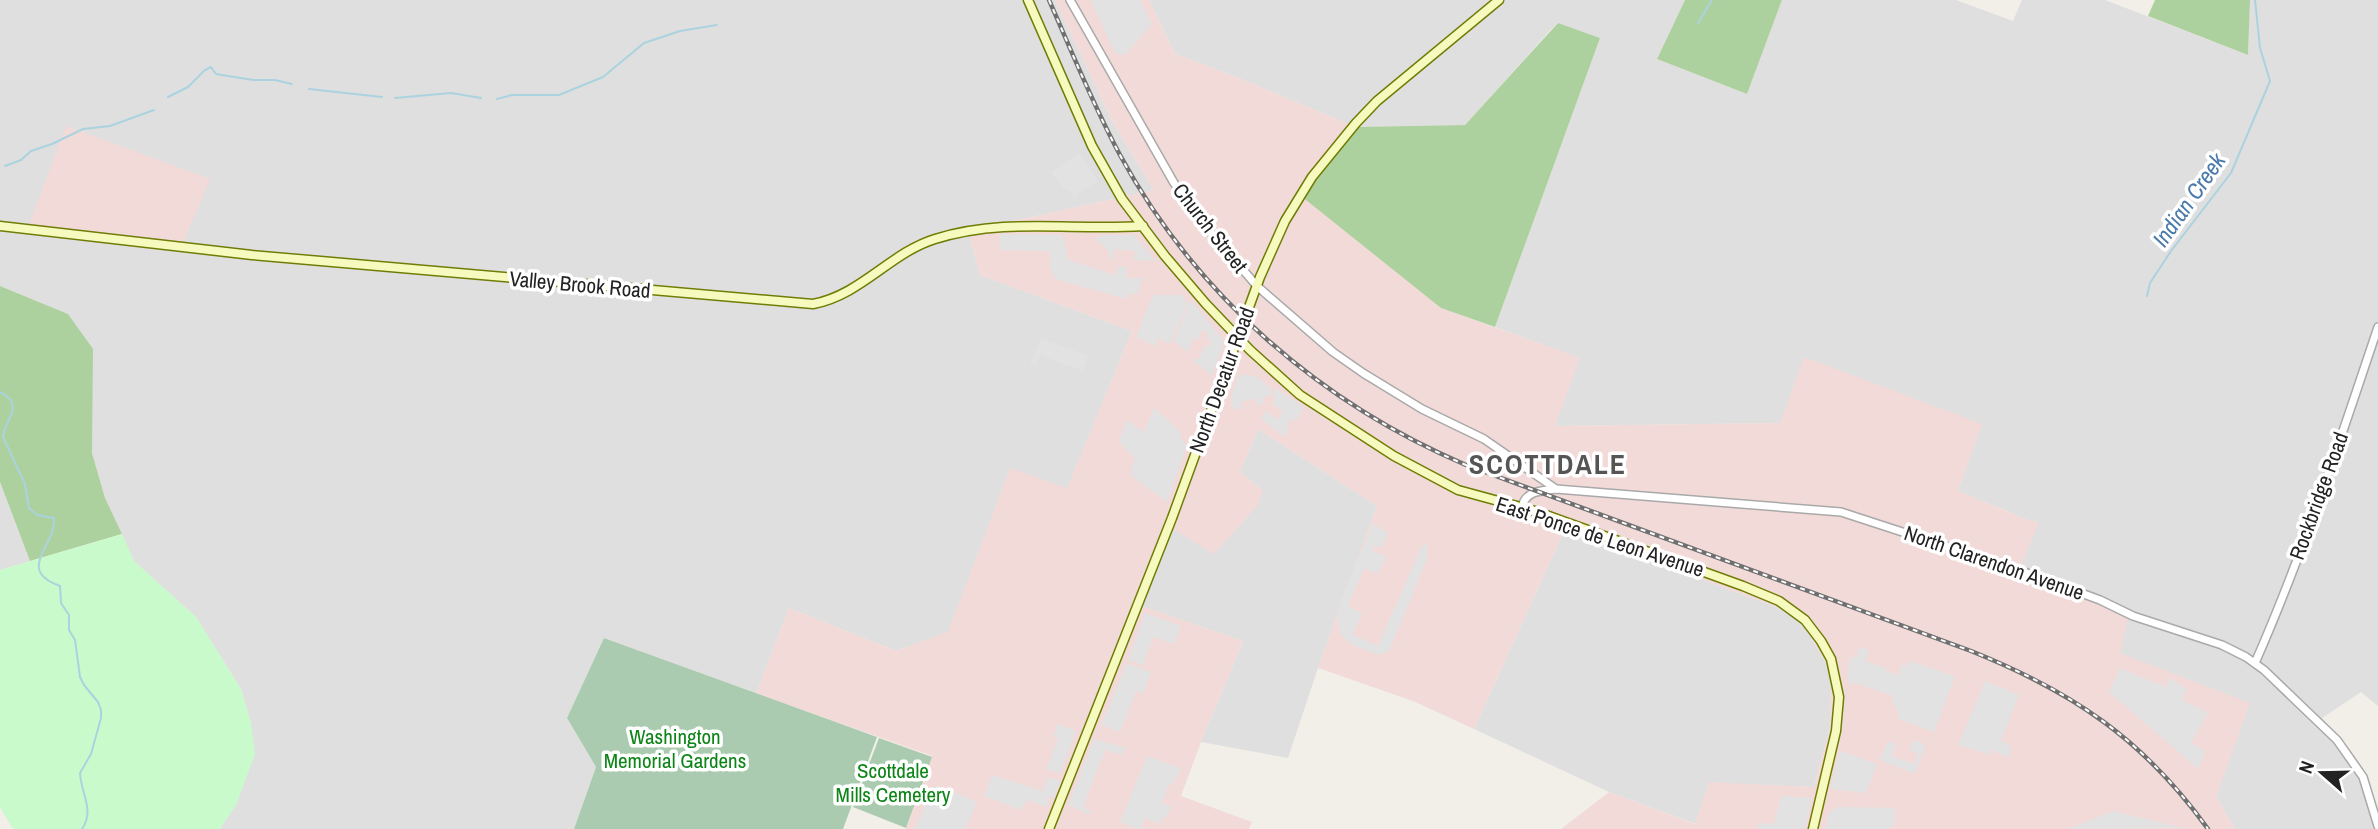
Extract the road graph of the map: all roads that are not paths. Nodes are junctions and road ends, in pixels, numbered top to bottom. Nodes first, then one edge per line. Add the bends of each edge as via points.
1 (1027, 0) edge
2 (1070, 0) edge
3 (1500, 0) edge
4 (0, 226) edge
5 (1143, 226) junction
6 (1257, 286) junction
7 (2378, 327) edge
8 (1238, 337) junction
9 (1556, 489) junction
10 (1522, 507) junction
11 (2255, 663) junction
12 (2378, 826) edge
13 (1049, 829) edge
14 (1813, 829) edge

1 - 5 main road, East Ponce de Leon Avenue via 1101,165
2 - 6 street, Church Street via 1174,183
3 - 6 main road, North Decatur Road via 1377,102 1339,142 1290,213
4 - 5 main road, Valley Brook Road via 226,253 813,304 843,295 910,249 933,239 1016,225
5 - 8 main road, East Ponce de Leon Avenue
6 - 8 main road, North Decatur Road
6 - 9 street, Church Street via 1363,373 1484,439
7 - 11 street, Rockbridge Road via 2329,473
8 - 10 main road, East Ponce de Leon Avenue via 1300,395 1394,456 1458,490
8 - 13 main road, North Decatur Road
9 - 10 street, North Clarendon Avenue via 1531,493
9 - 11 street, North Clarendon Avenue via 1841,512 2090,596 2133,616 2223,646
10 - 14 main road, East Ponce de Leon Avenue via 1767,595 1805,620 1831,659 1839,697 1836,731
11 - 12 street, North Clarendon Avenue via 2343,747 2363,777

